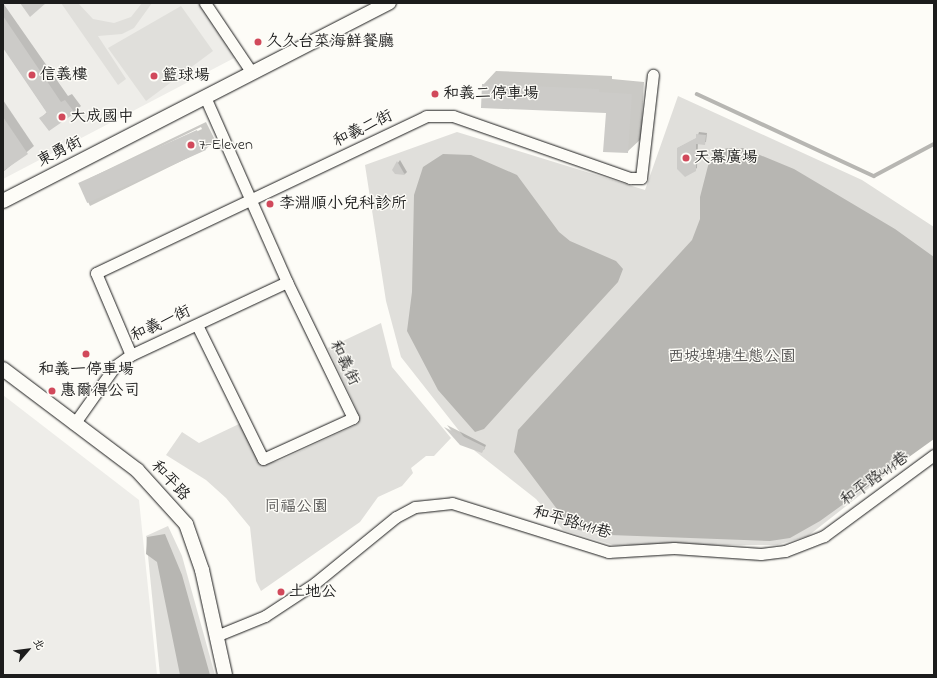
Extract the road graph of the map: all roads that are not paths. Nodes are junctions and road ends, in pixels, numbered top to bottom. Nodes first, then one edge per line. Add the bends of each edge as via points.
1 (205, 3) edge
2 (389, 3) edge
3 (252, 73) junction
4 (653, 75) dead end
5 (205, 97) junction
6 (3, 201) edge
7 (251, 202) junction
8 (287, 282) junction
9 (197, 325) junction
10 (131, 355) junction
11 (3, 369) edge
12 (74, 424) junction
13 (934, 455) edge
14 (216, 636) junction
15 (225, 675) edge

1 - 3 street
2 - 3 street, 東勇街
3 - 5 street, 東勇街
4 - 7 street, 和義二街 via 641,178 630,178 453,116 426,116
5 - 6 street, 東勇街
5 - 7 street, 和義街
7 - 8 street, 和義街
7 - 10 street, 和義二街 via 96,273
8 - 9 street, 和義一街
8 - 9 street, 和義街 via 353,418 263,459
9 - 10 street, 和義一街
10 - 12 street, 和義一街 via 115,366
11 - 12 street, 和平路
12 - 14 street, 和平路 via 137,470 186,524
13 - 14 street, 和平路411巷 via 824,536 785,551 761,554 674,548 608,552 452,503 415,507 396,516 315,583 265,616
14 - 15 street, 和平路

